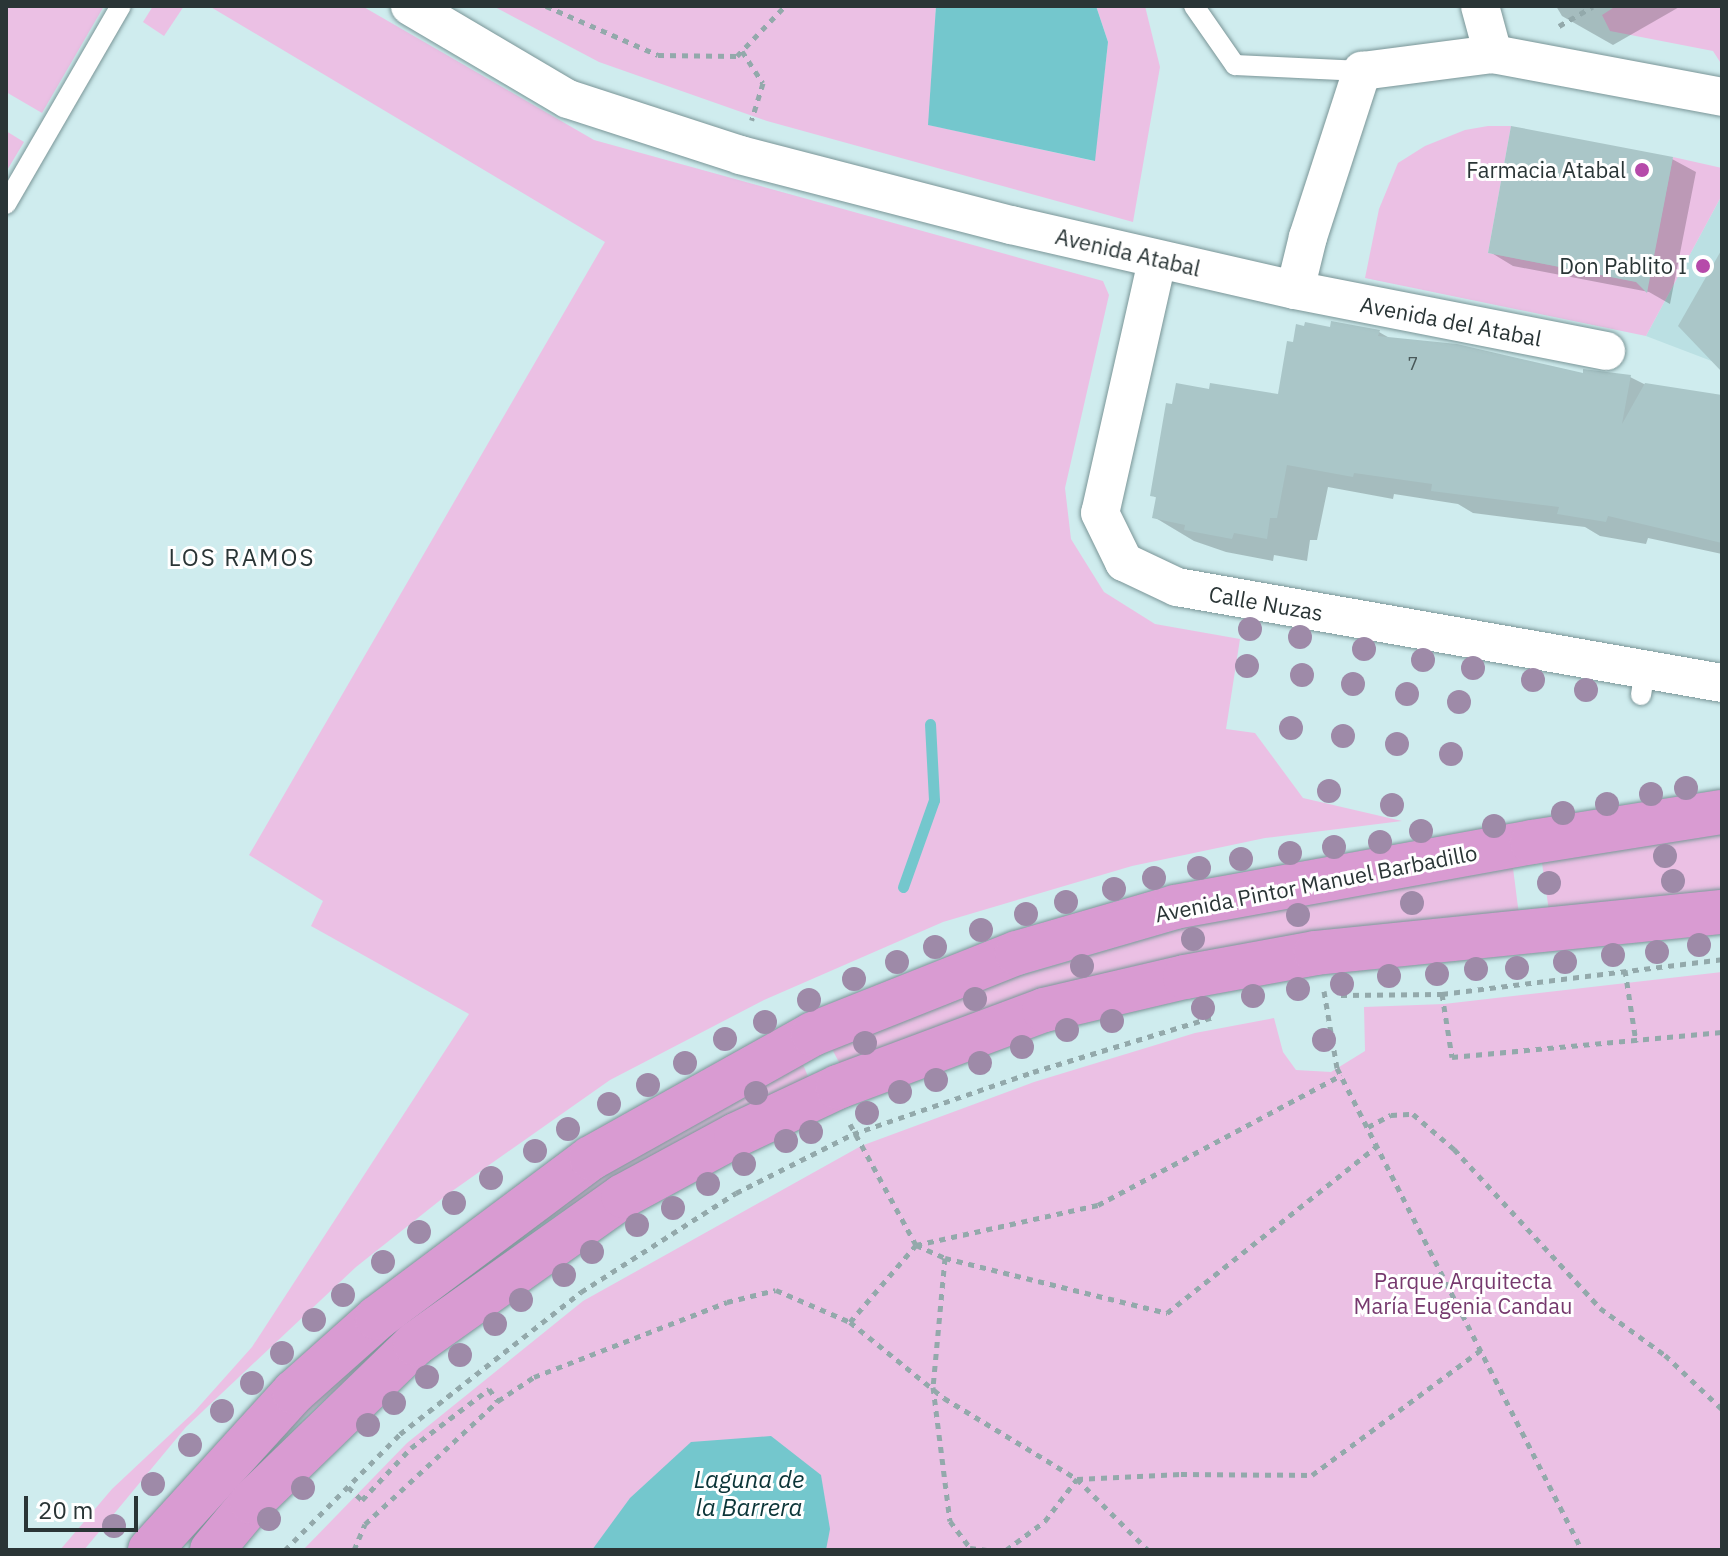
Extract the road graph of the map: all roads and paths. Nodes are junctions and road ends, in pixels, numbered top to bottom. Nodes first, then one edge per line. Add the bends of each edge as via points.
1 (121, 6) edge
2 (410, 6) edge
3 (546, 6) edge
4 (785, 6) edge
5 (1194, 6) edge
6 (1480, 6) edge
7 (1593, 6) edge
8 (1559, 26) dead end
9 (742, 51) junction
10 (1493, 54) junction
11 (1362, 71) junction
12 (1722, 97) edge
13 (740, 155) junction
14 (6, 204) edge
15 (1157, 261) junction
16 (1295, 290) junction
17 (1607, 361) dead end
18 (1722, 683) edge
19 (1722, 812) edge
20 (1722, 912) edge
21 (1316, 953) junction
22 (1722, 959) edge
23 (1625, 970) junction
24 (1442, 994) junction
25 (1325, 995) junction
26 (1309, 998) dead end
27 (1216, 1017) dead end
28 (1722, 1032) edge
29 (1636, 1042) junction
30 (1341, 1075) junction
31 (838, 1087) junction
32 (1368, 1127) junction
33 (853, 1134) junction
34 (1378, 1145) junction
35 (916, 1245) junction
36 (945, 1258) junction
37 (850, 1322) junction
38 (1481, 1350) junction
39 (933, 1387) junction
40 (498, 1401) junction
41 (1722, 1409) edge
42 (1077, 1479) junction
43 (348, 1487) junction
44 (150, 1550) edge
45 (212, 1550) edge
46 (285, 1550) edge
47 (354, 1550) edge
48 (987, 1550) edge
49 (1006, 1550) edge
50 (1148, 1550) edge
51 (1582, 1550) edge

1 - 14 lane
2 - 13 street, Avenida Atabal via 568,99
3 - 9 path via 658,55 737,56
4 - 9 path
5 - 11 lane via 1235,65
6 - 10 street
7 - 8 path
9 - 13 path via 763,83
10 - 11 street
10 - 12 street
11 - 16 street
13 - 15 street, Avenida Atabal
15 - 16 street, Avenida Atabal
15 - 18 street, Calle Nuzas via 1100,513 1124,562 1177,587 1643,683
16 - 17 street, Avenida del Atabal
19 - 44 main road, Avenida Pintor Manuel Barbadillo via 1175,907 1017,953 813,1034 591,1158 377,1318 294,1392
20 - 21 main road
21 - 25 path
21 - 31 main road via 1044,1010
22 - 23 path
23 - 24 path
23 - 29 path
24 - 25 path
24 - 29 path via 1452,1057
25 - 26 path
25 - 30 path
27 - 33 path
28 - 29 path
30 - 32 path
30 - 35 path via 1098,1205
31 - 33 path
31 - 45 main road via 623,1196 415,1344 252,1502
32 - 34 path
32 - 41 path via 1391,1115 1413,1114 1454,1149 1600,1308 1665,1355
33 - 35 path
33 - 43 path via 736,1193 581,1292 400,1434
34 - 36 path via 1167,1313
34 - 38 path
35 - 36 path
35 - 37 path
36 - 39 path
37 - 39 path
37 - 40 path via 776,1290 727,1302 534,1377
38 - 42 path via 1312,1475
38 - 51 path
39 - 42 path
39 - 48 path via 950,1521 970,1548
40 - 43 path via 489,1389 411,1448 362,1500
40 - 47 path via 365,1524
42 - 49 path via 1045,1521
42 - 50 path
43 - 46 path

